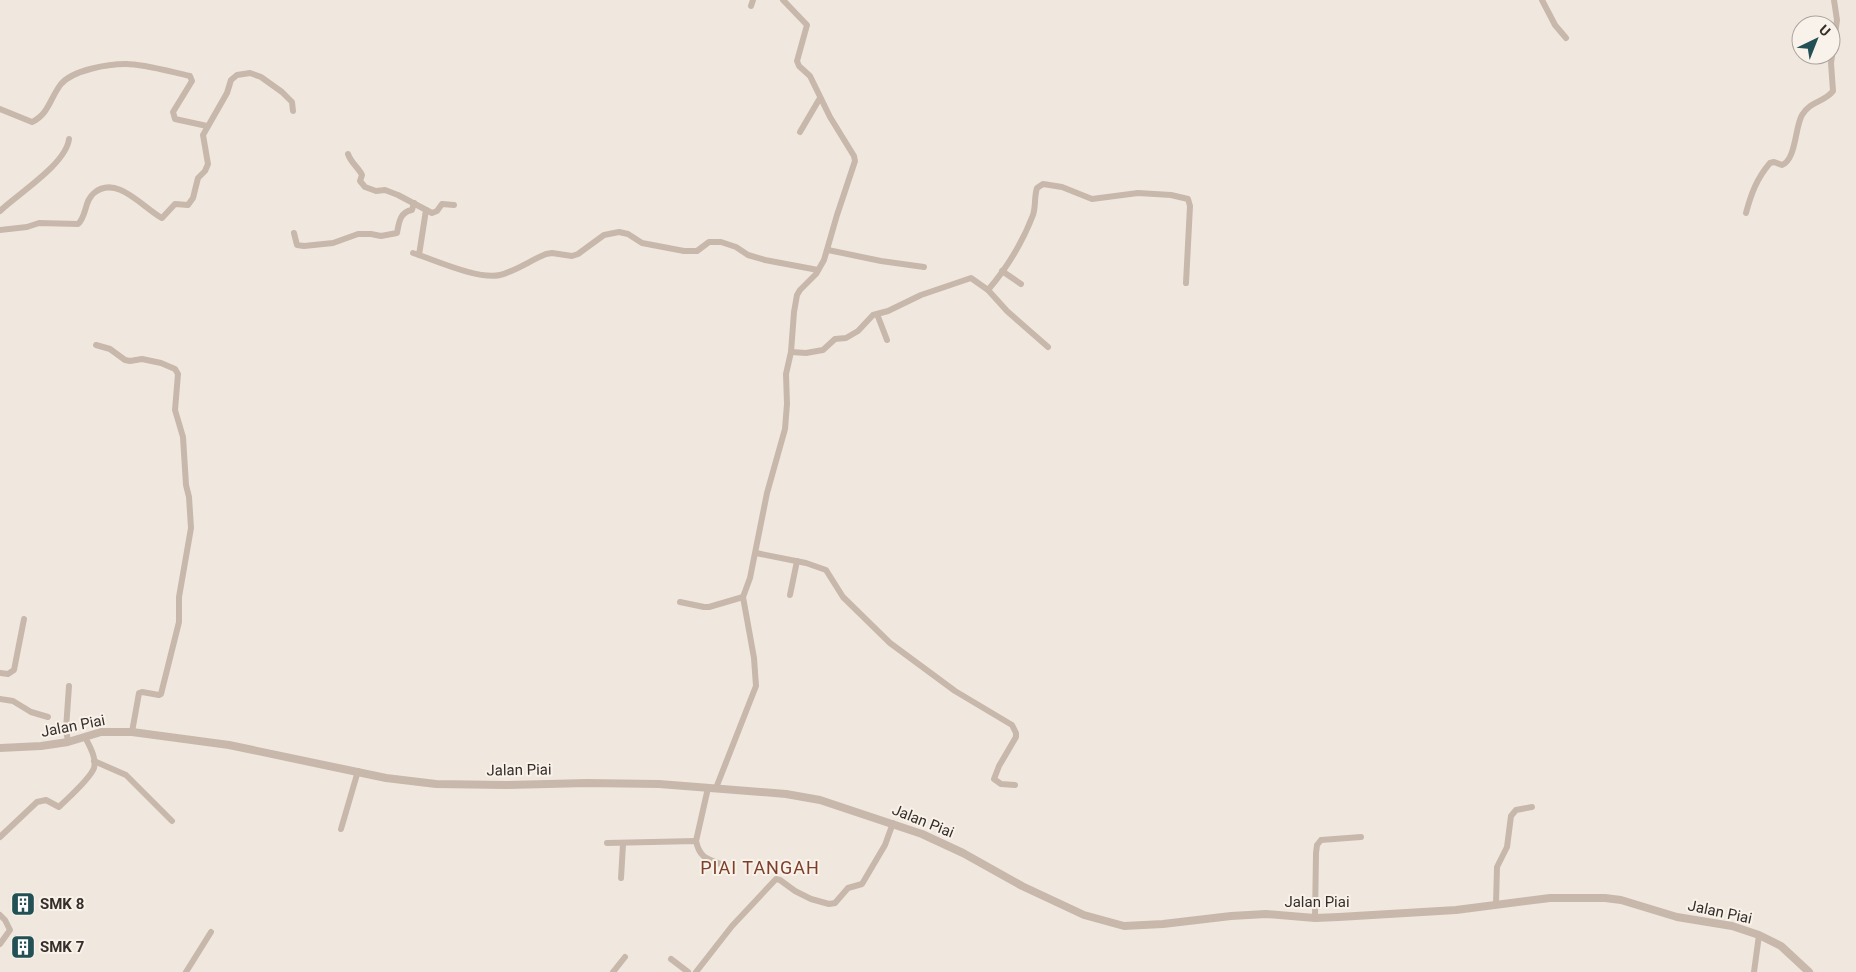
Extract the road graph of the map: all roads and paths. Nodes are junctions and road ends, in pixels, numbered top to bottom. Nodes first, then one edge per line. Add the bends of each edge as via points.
1 (783, 0) edge
2 (1542, 0) edge
3 (1834, 0) edge
4 (1566, 38) dead end
5 (820, 98) junction
6 (0, 109) edge
7 (293, 111) dead end
8 (207, 126) junction
9 (800, 132) dead end
10 (69, 139) dead end
11 (348, 154) dead end
12 (414, 203) junction
13 (454, 205) dead end
14 (426, 210) junction
15 (0, 211) edge
16 (1746, 213) dead end
17 (0, 230) edge
18 (294, 233) dead end
19 (828, 250) junction
20 (924, 267) dead end
21 (818, 270) junction
22 (1002, 271) junction
23 (1021, 284) dead end
24 (1186, 284) dead end
25 (988, 290) junction
26 (877, 314) junction
27 (887, 340) dead end
28 (96, 346) dead end
29 (1048, 347) dead end
30 (791, 352) junction
31 (756, 553) junction
32 (798, 561) junction
33 (790, 595) dead end
34 (744, 597) junction
35 (680, 602) dead end
36 (24, 619) dead end
37 (0, 673) edge
38 (69, 686) dead end
39 (0, 699) edge
40 (48, 717) dead end
41 (132, 732) junction
42 (85, 737) junction
43 (68, 742) junction
44 (0, 748) edge
45 (94, 761) junction
46 (358, 771) junction
47 (1015, 785) dead end
48 (712, 788) junction
49 (1532, 807) dead end
50 (172, 821) dead end
51 (893, 823) junction
52 (341, 829) dead end
53 (0, 837) edge
54 (1361, 837) dead end
55 (696, 842) junction
56 (607, 843) dead end
57 (623, 844) junction
58 (723, 865) dead end
59 (621, 878) dead end
60 (1496, 904) junction
61 (0, 915) edge
62 (1315, 918) junction
63 (211, 932) dead end
64 (1759, 935) junction
65 (0, 944) edge
66 (625, 957) dead end
67 (671, 959) dead end
68 (186, 972) edge
69 (613, 972) edge
70 (688, 972) edge
71 (696, 972) edge
72 (1754, 972) edge
73 (1809, 972) edge

1 - 5 street via 807,24 797,61 810,76
2 - 4 street
3 - 16 street via 1837,20 1831,63 1833,91 1812,103 1801,116 1788,162 1782,165 1770,163 1761,173
5 - 9 street
5 - 19 street via 855,161 836,215
6 - 8 street via 32,122 41,118 62,83 80,72 127,64 190,76 192,81 173,116 181,122
7 - 8 street via 292,102 261,77 250,73 237,74
8 - 17 street via 203,140 208,164 205,172 198,178 190,203 175,204 164,217 127,193 105,188 94,193 88,201 78,224 38,223
10 - 15 street via 64,154
11 - 12 street via 362,175 360,181 365,186 376,191 385,190
12 - 14 street
12 - 18 street via 412,210 406,211 399,219 397,233 390,235 358,234 333,243 297,246
13 - 14 street via 442,204 432,213
14 - 21 street via 416,254 479,274 496,275 546,254 572,256 604,235 619,232 642,243 684,252 697,251 709,242 721,242 765,260
19 - 20 street
19 - 21 street
21 - 30 street via 797,295
22 - 23 street
22 - 24 street via 1031,220 1037,188 1050,184 1092,199 1138,193 1188,199
22 - 25 street
25 - 26 street via 974,279 966,278
25 - 29 street
26 - 27 street
26 - 30 street via 873,314 858,331 836,339 823,350
28 - 41 street via 110,349 125,360 161,363 176,369 178,374 175,410 183,437 191,528 178,622 161,694 139,693
30 - 31 street via 786,374 784,429
31 - 32 street
31 - 34 street
32 - 33 street
32 - 47 street via 826,570 843,597 899,651 955,691 1012,725 1016,737 994,779 1001,784
34 - 35 street via 704,607
34 - 48 street via 756,686
36 - 37 street via 14,670 8,674
38 - 43 street
39 - 40 street via 13,701 31,712
41 - 42 street, Jalan Piai via 101,732
41 - 46 street, Jalan Piai via 229,745
42 - 43 street, Jalan Piai
42 - 45 street
43 - 44 street, Jalan Piai
45 - 50 street via 126,775
45 - 53 street via 91,772 59,807 46,800 37,802
46 - 48 street, Jalan Piai via 436,784 636,783
46 - 52 street
48 - 51 street, Jalan Piai via 806,797
48 - 55 street
49 - 60 street via 1516,810 1511,816 1508,841 1497,867
51 - 62 street, Jalan Piai via 938,841 1084,915 1110,923 1136,926 1266,914
51 - 71 street via 862,884 848,888 836,903 829,904 795,891 776,879 732,926
54 - 62 street via 1321,840 1318,843
55 - 57 street
55 - 58 street via 702,855
56 - 57 street
57 - 59 street
60 - 62 street, Jalan Piai via 1456,910
60 - 64 street, Jalan Piai via 1550,898 1605,898 1677,917 1726,924
61 - 65 street via 10,930
63 - 68 street
64 - 72 street
64 - 73 street, Jalan Piai via 1781,946
66 - 69 street
67 - 70 street

